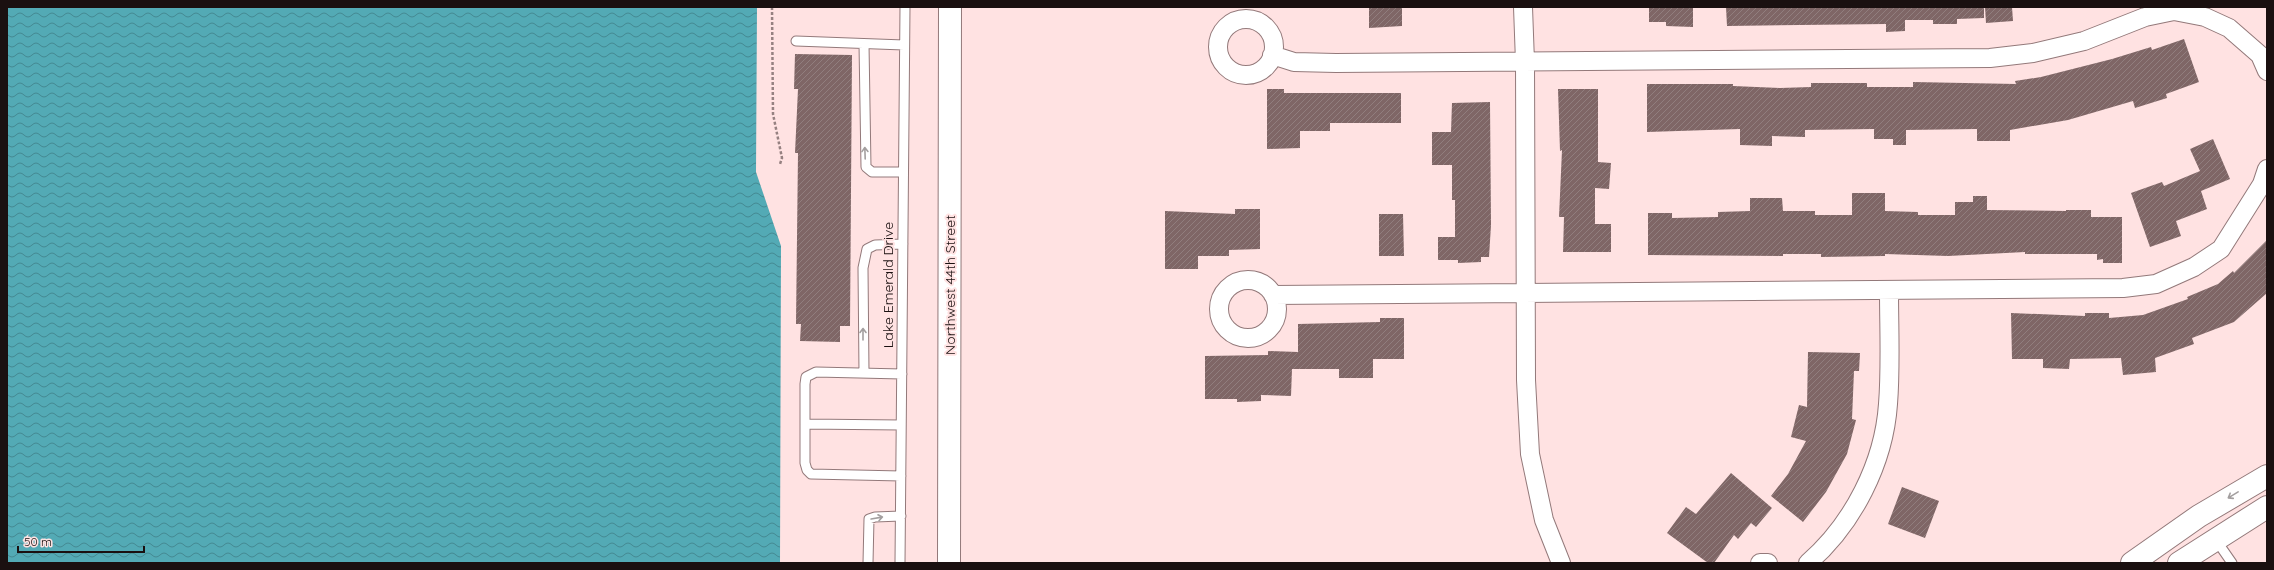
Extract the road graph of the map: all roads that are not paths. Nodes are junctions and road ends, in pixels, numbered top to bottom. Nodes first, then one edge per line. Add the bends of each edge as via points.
1 (905, 7) edge
2 (950, 7) edge
3 (1523, 7) edge
4 (796, 41) dead end
5 (864, 44) junction
6 (904, 45) junction
7 (1272, 54) dead end
8 (1526, 62) junction
9 (2267, 71) edge
10 (2267, 169) edge
11 (903, 172) junction
12 (903, 244) junction
13 (1889, 291) junction
14 (1526, 293) junction
15 (1273, 295) dead end
16 (864, 373) junction
17 (902, 374) junction
18 (805, 424) junction
19 (901, 424) junction
20 (901, 476) junction
21 (2267, 476) edge
22 (2267, 507) edge
23 (901, 516) junction
24 (2215, 539) junction
25 (868, 563) edge
26 (900, 563) edge
27 (949, 563) edge
28 (1561, 563) edge
29 (1760, 563) edge
30 (1768, 563) edge
31 (1808, 563) edge
32 (2132, 563) edge
33 (2179, 563) edge
34 (2232, 563) edge

1 - 6 lane, Lake Emerald Drive
2 - 27 street, Northwest 44th Street
3 - 8 street
4 - 5 lane
5 - 6 lane
11 -> 5 lane via 872,172 866,167
6 - 11 lane, Lake Emerald Drive
7 - 8 street via 1294,62
8 - 9 street via 1990,58 2033,54 2077,42 2145,17 2174,11 2205,17 2229,28 2260,55
8 - 14 street
10 - 13 street via 2262,184 2221,248 2194,267 2156,284 2123,288
11 - 12 lane, Lake Emerald Drive
16 -> 12 lane via 863,268 867,250 875,245
12 - 17 lane, Lake Emerald Drive
13 - 14 street
13 - 31 street via 1888,404 1882,440 1873,470 1849,518
14 - 15 street
14 - 28 street via 1526,380 1530,454 1544,520
16 - 17 lane
16 - 18 lane via 810,374 806,377
17 - 19 lane, Lake Emerald Drive
18 - 19 lane
18 - 20 lane via 805,463 811,474
19 - 20 lane, Lake Emerald Drive
20 - 23 lane, Lake Emerald Drive
21 -> 32 street via 2204,512
22 - 24 street
25 -> 23 lane via 869,519 875,516
23 - 26 lane, Lake Emerald Drive
24 - 33 street
24 - 34 lane
29 - 30 street

